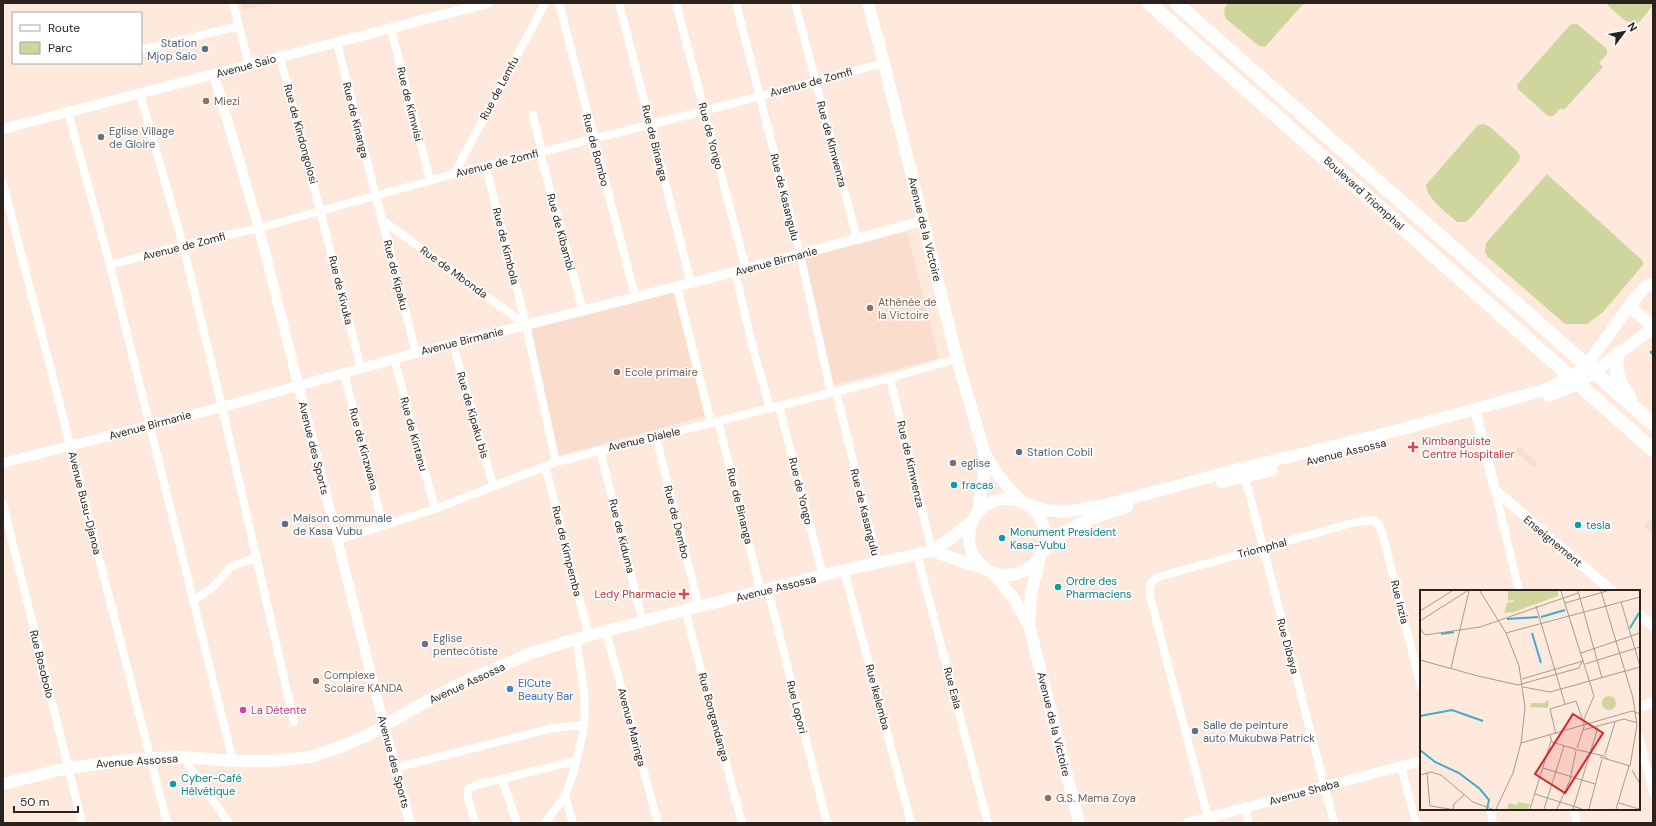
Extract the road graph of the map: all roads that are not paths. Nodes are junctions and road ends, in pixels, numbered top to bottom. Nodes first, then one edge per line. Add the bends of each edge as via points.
1 (233, 3) edge
2 (488, 3) edge
3 (545, 3) edge
4 (559, 3) edge
5 (619, 3) edge
6 (676, 3) edge
7 (736, 3) edge
8 (795, 3) edge
9 (868, 3) edge
10 (1149, 3) edge
11 (1176, 3) edge
12 (239, 26) junction
13 (392, 29) junction
14 (337, 43) junction
15 (142, 50) edge
16 (280, 57) junction
17 (884, 63) junction
18 (250, 65) junction
19 (214, 75) junction
20 (816, 81) junction
21 (140, 94) junction
22 (760, 96) junction
23 (704, 111) junction
24 (68, 112) junction
25 (533, 115) dead end
26 (650, 124) junction
27 (3, 129) edge
28 (593, 139) junction
29 (541, 152) junction
30 (486, 167) junction
31 (454, 174) junction
32 (430, 180) junction
33 (3, 183) edge
34 (376, 196) junction
35 (321, 211) junction
36 (381, 219) junction
37 (922, 221) junction
38 (260, 228) junction
39 (857, 239) junction
40 (183, 246) junction
41 (800, 254) junction
42 (110, 265) junction
43 (746, 269) junction
44 (734, 272) junction
45 (1651, 282) edge
46 (690, 283) junction
47 (677, 287) junction
48 (635, 296) junction
49 (1629, 306) junction
50 (583, 310) junction
51 (526, 325) junction
52 (1653, 328) edge
53 (453, 344) junction
54 (416, 353) junction
55 (1618, 354) junction
56 (394, 359) junction
57 (957, 359) junction
58 (361, 368) junction
59 (1590, 369) junction
60 (344, 373) junction
61 (890, 378) junction
62 (1575, 381) junction
63 (299, 386) junction
64 (833, 392) junction
65 (779, 406) junction
66 (222, 407) junction
67 (770, 408) junction
68 (1476, 413) junction
69 (1642, 415) junction
70 (715, 422) junction
71 (1653, 424) edge
72 (150, 425) junction
73 (656, 438) junction
74 (71, 446) junction
75 (600, 450) junction
76 (1653, 450) edge
77 (984, 454) junction
78 (556, 462) junction
79 (3, 463) edge
80 (545, 466) junction
81 (1244, 472) junction
82 (493, 485) junction
83 (1495, 490) junction
84 (1024, 503) junction
85 (3, 504) edge
86 (1110, 508) junction
87 (435, 509) junction
88 (975, 516) junction
89 (1374, 520) joint
90 (383, 526) junction
91 (338, 540) junction
92 (1262, 548) junction
93 (932, 551) junction
94 (917, 554) junction
95 (1042, 554) junction
96 (257, 558) junction
97 (878, 562) junction
98 (844, 570) junction
99 (991, 571) junction
100 (823, 576) junction
101 (1519, 590) edge
102 (1611, 590) edge
103 (765, 591) junction
104 (193, 601) junction
105 (699, 607) junction
106 (685, 610) junction
107 (1640, 615) edge
108 (643, 622) junction
109 (1029, 625) junction
110 (1653, 626) edge
111 (606, 632) junction
112 (589, 636) junction
113 (576, 639) junction
114 (1420, 683) edge
115 (1653, 702) edge
116 (1640, 707) edge
117 (294, 722) dead end
118 (583, 725) junction
119 (384, 726) junction
120 (1640, 740) edge
121 (150, 758) junction
122 (183, 758) junction
123 (233, 761) junction
124 (576, 761) junction
125 (1420, 761) edge
126 (1401, 766) junction
127 (68, 768) junction
128 (395, 768) junction
129 (502, 779) junction
130 (3, 784) edge
131 (1324, 786) junction
132 (1653, 793) edge
133 (565, 796) junction
134 (1245, 808) junction
135 (1490, 810) edge
136 (1573, 810) edge
137 (1208, 818) junction
138 (82, 823) edge
139 (167, 823) edge
140 (229, 823) edge
141 (410, 823) edge
142 (475, 823) edge
143 (517, 823) edge
144 (544, 823) edge
145 (572, 823) edge
146 (658, 823) edge
147 (742, 823) edge
148 (827, 823) edge
149 (911, 823) edge
150 (988, 823) edge
151 (1079, 823) edge
152 (1188, 823) edge
153 (1249, 823) edge
154 (1334, 823) edge
155 (1416, 823) edge
156 (1493, 823) edge
157 (1577, 823) edge

1 - 12 street
2 - 13 street, Avenue Saio
3 - 31 street, Rue de Lemfu
4 - 28 street, Rue de Bombo
5 - 26 street, Rue de Binanga
6 - 23 street, Rue de Yongo
7 - 22 street, Rue de Kasangulu
8 - 20 street, Rue de KImwenza
9 - 17 main road, Avenue de la Victoire
10 - 62 highway, Boulevard Triomphal
11 - 59 highway, Boulevard Triomphal
12 - 15 street
12 - 18 street
13 - 14 street, Avenue Saio
13 - 32 street, Rue de Kimwisi
14 - 16 street, Avenue Saio
14 - 34 street, Rue de Kinanga
16 - 18 street, Avenue Saio
16 - 35 street, Rue de Kindongolosi
17 - 20 street, Avenue de Zomfi
17 - 37 main road, Avenue de la Victoire
18 - 19 street, Avenue Saio
19 - 21 street, Avenue Saio
19 - 38 street, Avenue des Sports
20 - 22 street, Avenue de Zomfi
20 - 39 street, Rue de KImwenza
21 - 24 street, Avenue Saio
21 - 40 street
22 - 23 street, Avenue de Zomfi
22 - 41 street, Rue de Kasangulu
23 - 26 street, Avenue de Zomfi
23 - 43 street, Rue de Yongo
24 - 27 street, Avenue Saio
24 - 42 street
25 - 29 street, Rue de Kibambi
26 - 28 street, Avenue de Zomfi
26 - 46 street, Rue de Binanga
28 - 29 street, Avenue de Zomfi
28 - 48 street, Rue de Bombo
29 - 30 street, Avenue de Zomfi
29 - 50 street, Rue de Kibambi
30 - 31 street, Avenue de Zomfi
30 - 51 street, Rue de Kimbola
31 - 32 street, Avenue de Zomfi
32 - 34 street, Avenue de Zomfi
33 - 74 street, Avenue Busu-Djanoa
34 - 35 street, Avenue de Zomfi
34 - 36 street, Rue de Kipaku
35 - 38 street, Avenue de Zomfi
35 - 58 street, Rue de Kivuka
36 - 51 street, Rue de Mbonda
36 - 54 street, Rue de Kipaku
37 - 39 street, Avenue Birmanie
37 - 57 main road, Avenue de la Victoire
38 - 40 street, Avenue de Zomfi
38 - 63 street, Avenue des Sports
39 - 41 street, Avenue Birmanie
40 - 42 street, Avenue de Zomfi
40 - 66 street
41 - 43 street, Avenue Birmanie
41 - 64 street, Rue de Kasangulu
42 - 72 street
43 - 44 street, Avenue Birmanie
44 - 46 street, Avenue Birmanie
44 - 67 street
45 - 49 main road
46 - 47 street, Avenue Birmanie
47 - 48 street, Avenue Birmanie
47 - 70 street, Rue de Binanga
48 - 50 street, Avenue Birmanie
49 - 52 main road
49 - 59 main road
50 - 51 street, Avenue Birmanie
51 - 53 street, Avenue Birmanie
51 - 78 street
52 - 55 main road, Avenue Assossa
53 - 54 street, Avenue Birmanie
53 - 82 street, Rue de Kipaku bis
54 - 56 street, Avenue Birmanie
55 - 59 main road, Avenue Assossa
55 - 69 highway via 1618,378 1622,388
56 - 58 street, Avenue Birmanie
56 - 87 street, Rue de Kintanu
57 - 61 street, Avenue Dialele
57 - 77 main road, Avenue de la Victoire
58 - 60 street, Avenue Birmanie
59 - 62 main road, Avenue Assossa
59 - 69 highway, Boulevard Triomphal
60 - 63 street, Avenue Birmanie
60 - 90 street, Rue de Kinzwana
61 - 64 street, Avenue Dialele
61 - 93 street, Rue de Kimwenza
62 - 68 main road, Avenue Assossa
62 - 76 highway, Boulevard Triomphal
63 - 66 street, Avenue Birmanie
63 - 91 street, Avenue des Sports
64 - 65 street, Avenue Dialele
64 - 97 street, Rue de Kasangulu
65 - 67 street, Avenue Dialele
65 - 100 street, Rue de Yongo
66 - 72 street, Avenue Birmanie
66 - 96 street
67 - 70 street, Avenue Dialele
68 - 81 main road, Avenue Assossa via 1391,432
68 - 83 street
69 - 71 highway, Boulevard Triomphal
70 - 73 street, Avenue Dialele
70 - 103 street, Rue de Binanga
72 - 74 street, Avenue Birmanie
72 - 104 street
73 - 75 street, Avenue Dialele
73 - 105 street, Rue de Dembo
74 - 79 street, Avenue Birmanie
74 - 121 street, Avenue Busu-Djanoa
75 - 78 street, Avenue Dialele
75 - 108 street, Rue de Kiduma
77 - 84 main road via 999,476
77 - 88 main road via 984,474
78 - 80 street, Avenue Dialele
80 - 82 street, Avenue Dialele
80 - 112 street, Rue de Kimpemba
81 - 86 main road, Avenue Assossa
81 - 92 street, Rue Dibaya
82 - 87 street, Avenue Dialele
83 - 101 street
83 - 102 street, Enseignement
84 - 86 main road via 1044,510 1065,512
84 - 88 main road via 1012,499 998,500 985,506
84 - 95 main road via 1038,514 1044,528 1045,544
85 - 127 street, Rue Bosobolo
86 - 95 main road via 1059,535
87 - 90 street, Avenue Dialele
88 - 93 main road via 954,536
88 - 99 main road via 970,531 973,554
89 - 92 street, Triomphal via 1356,522
89 - 114 street, Rue Inzia via 1384,536
90 - 91 street, Avenue Dialele
91 - 119 street, Avenue des Sports
92 - 131 street, Rue Dibaya
92 - 137 street, Triomphal via 1158,577 1151,581 1149,587
93 - 94 main road, Avenue Assossa
93 - 99 main road
94 - 97 main road, Avenue Assossa
94 - 150 street, Rue Eala
95 - 99 main road via 1034,565 1014,575
95 - 109 main road via 1031,594
96 - 104 street via 231,567 212,588
96 - 117 street
97 - 98 main road, Avenue Assossa
98 - 100 main road, Avenue Assossa
98 - 149 street, Rue Ikelemba
99 - 109 main road via 1012,596
100 - 103 main road, Avenue Assossa
103 - 105 main road, Avenue Assossa
103 - 148 street, Rue Lopori
104 - 123 street
105 - 106 main road, Avenue Assossa
106 - 108 main road, Avenue Assossa
106 - 147 street, Rue Bongandanga
107 - 110 street
108 - 111 main road, Avenue Assossa
109 - 151 main road, Avenue de la Victoire
111 - 112 main road, Avenue Assossa
111 - 146 street, Avenue Maringa
112 - 113 main road, Avenue Assossa
113 - 118 street via 584,690
113 - 119 main road, Avenue Assossa via 531,654 471,679
115 - 116 street
118 - 124 street
118 - 128 street via 553,728
119 - 123 main road, Avenue Assossa via 340,747 310,756 272,761
119 - 128 street, Avenue des Sports
120 - 132 street
121 - 122 main road, Avenue Assossa
121 - 127 main road, Avenue Assossa
121 - 139 street, Avenue Busu-Djanoa
122 - 123 main road, Avenue Assossa
122 - 140 street
124 - 129 street
124 - 133 street
125 - 126 street, Avenue Shaba
126 - 131 street, Avenue Shaba
126 - 155 street
127 - 130 main road, Avenue Assossa
127 - 138 street, Rue Bosobolo
128 - 141 street, Avenue des Sports
129 - 142 street via 468,789
129 - 143 street
131 - 134 street, Avenue Shaba
131 - 154 street, Rue Dibaya
133 - 144 street
133 - 145 street
134 - 137 street, Avenue Shaba
134 - 153 street
135 - 156 street
136 - 157 street
137 - 152 street, Avenue Shaba

